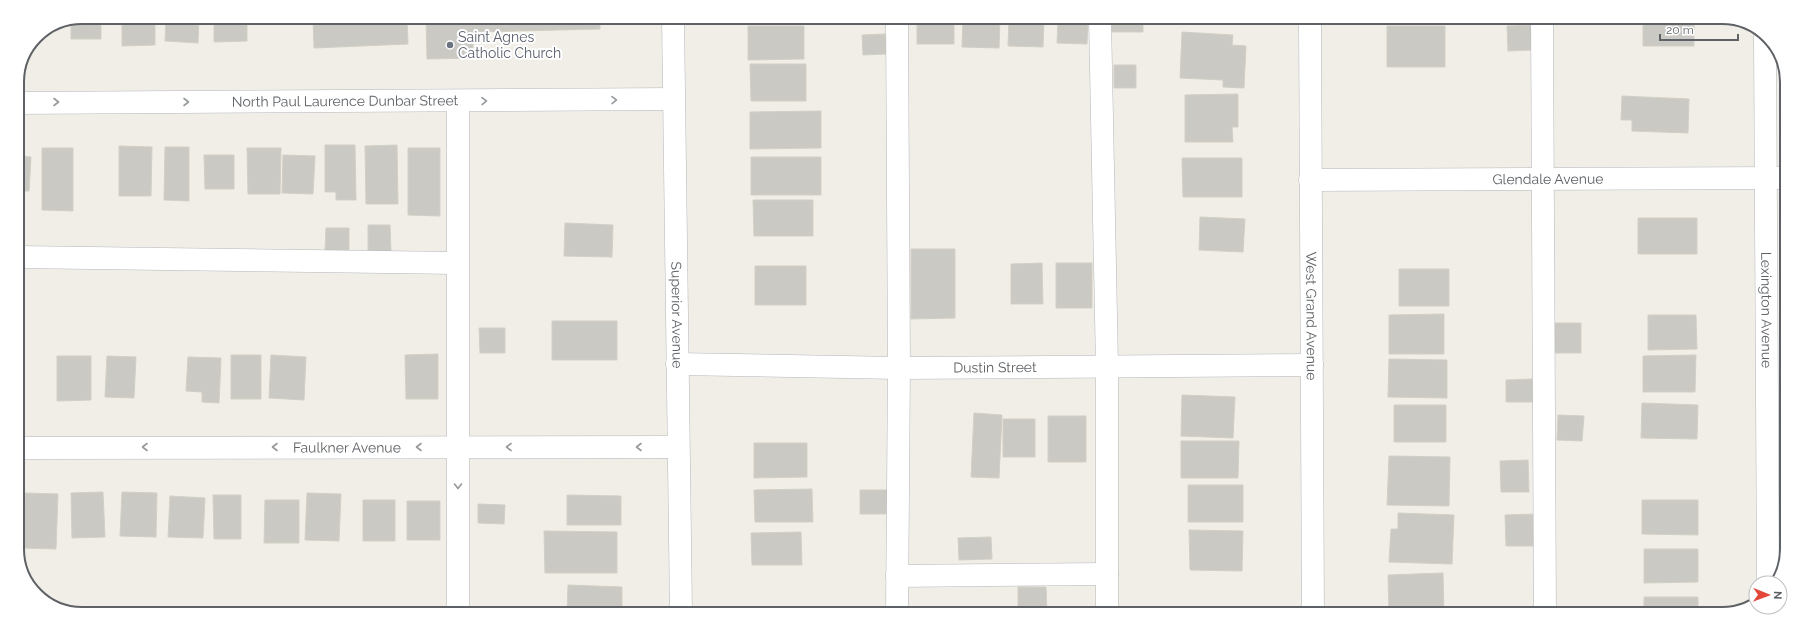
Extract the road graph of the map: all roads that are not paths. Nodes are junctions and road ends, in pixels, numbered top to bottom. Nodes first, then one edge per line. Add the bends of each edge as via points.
1 (673, 24) edge
2 (897, 24) edge
3 (1100, 24) edge
4 (1310, 24) edge
5 (1542, 24) edge
6 (1766, 44) edge
7 (673, 99) junction
8 (458, 101) junction
9 (24, 103) edge
10 (1543, 179) junction
11 (1776, 179) edge
12 (1310, 180) junction
13 (24, 257) edge
14 (457, 263) junction
15 (677, 364) junction
16 (1312, 364) junction
17 (1107, 366) junction
18 (898, 368) junction
19 (458, 446) junction
20 (678, 447) junction
21 (24, 448) edge
22 (1107, 574) junction
23 (1768, 575) edge
24 (898, 576) junction
25 (458, 607) edge
26 (681, 607) edge
27 (897, 607) edge
28 (1107, 607) edge
29 (1313, 607) edge
30 (1545, 607) edge

1 - 7 street, Superior Avenue
2 - 18 street
3 - 17 street
4 - 12 street, West Grand Avenue
5 - 10 street
6 - 11 street, Lexington Avenue
8 -> 7 street, North Paul Laurence Dunbar Street
7 - 15 street, Superior Avenue
9 -> 8 street, North Paul Laurence Dunbar Street
8 - 14 street
10 - 11 street, Glendale Avenue
10 - 12 street, Glendale Avenue
10 - 30 street
11 - 23 street, Lexington Avenue
12 - 16 street, West Grand Avenue
13 - 14 street
14 - 19 street
15 - 18 street, Dustin Street
15 - 20 street, Superior Avenue
16 - 17 street, Dustin Street
16 - 29 street, West Grand Avenue
17 - 18 street, Dustin Street
17 - 22 street
18 - 24 street
20 -> 19 street, Faulkner Avenue
19 -> 21 street, Faulkner Avenue
19 -> 25 street
20 - 26 street, Superior Avenue
22 - 24 street
22 - 28 street
24 - 27 street

